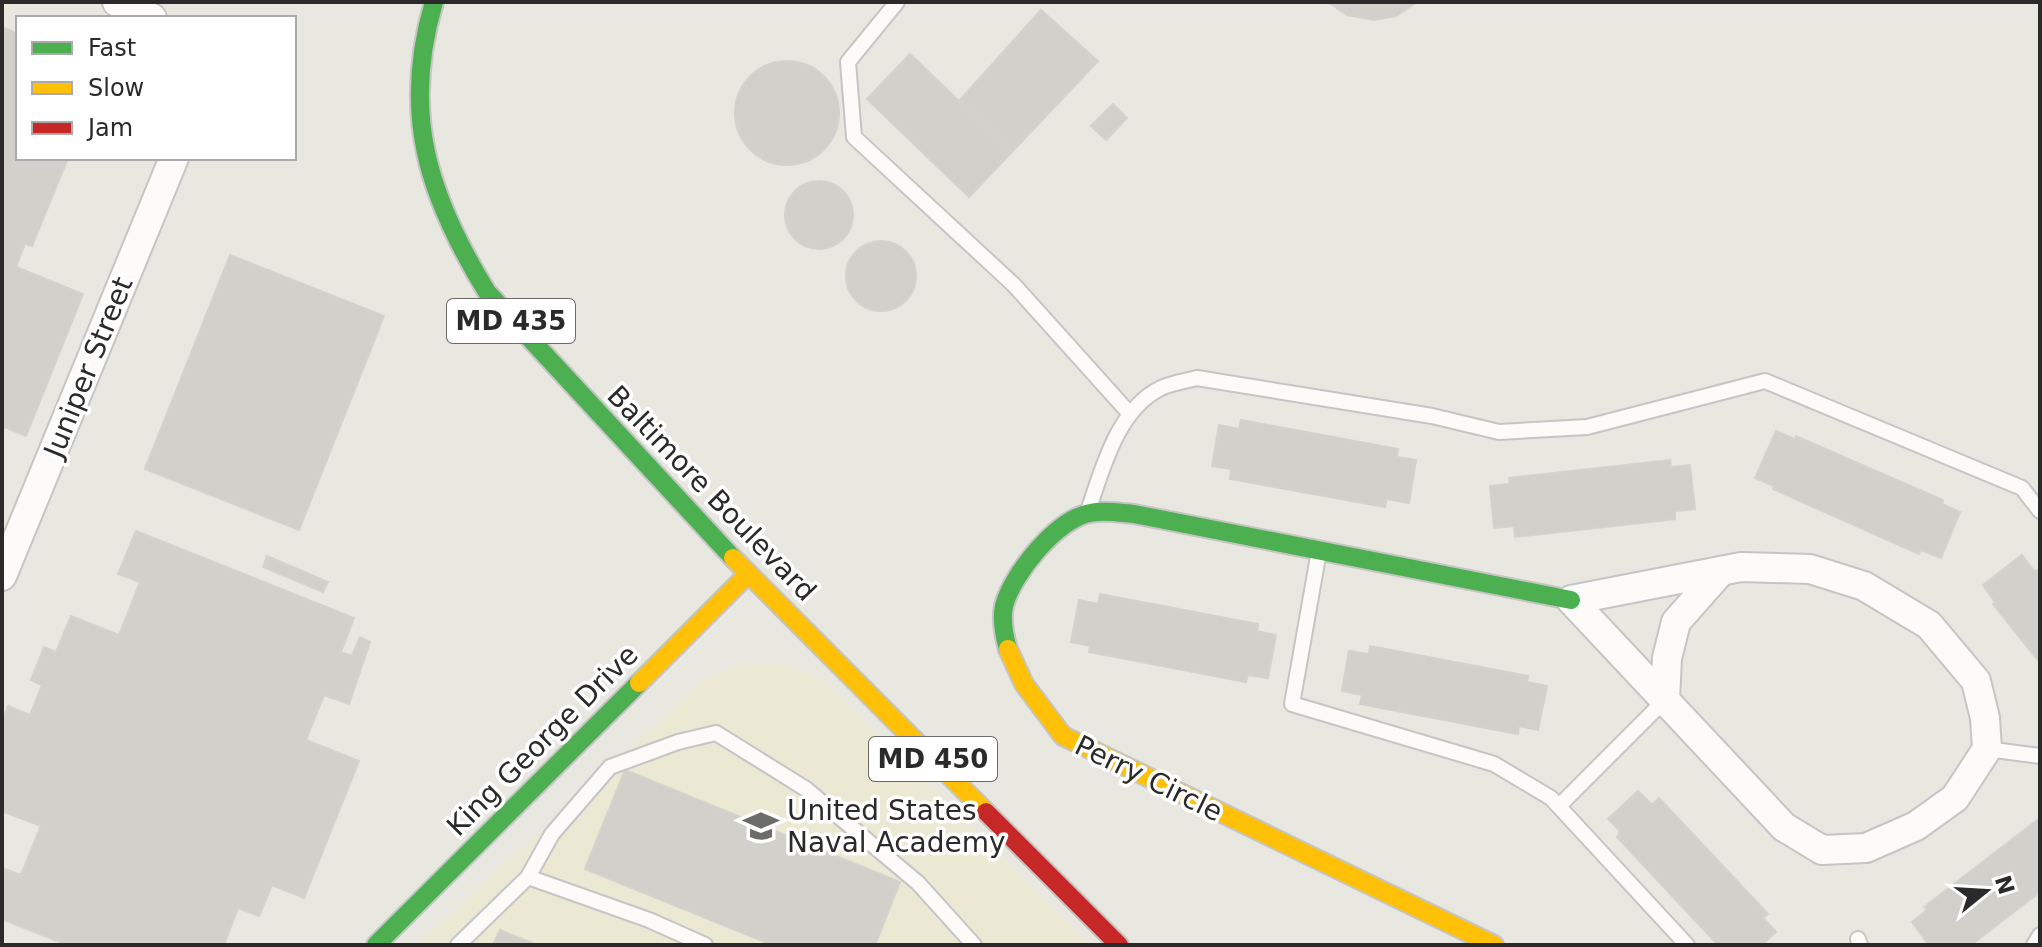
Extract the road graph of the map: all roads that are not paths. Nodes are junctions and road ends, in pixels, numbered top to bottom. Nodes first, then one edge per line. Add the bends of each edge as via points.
1 (117, 2) edge
2 (434, 2) edge
3 (897, 2) edge
4 (148, 16) edge
5 (173, 160) edge
6 (1130, 414) junction
7 (2040, 511) edge
8 (1087, 513) junction
9 (1319, 551) junction
10 (1721, 571) junction
11 (748, 574) junction
12 (2, 576) edge
13 (1571, 600) junction
14 (1665, 700) junction
15 (1987, 749) junction
16 (2040, 756) edge
17 (1559, 806) junction
18 (528, 877) junction
19 (2040, 935) edge
20 (376, 945) edge
21 (458, 945) edge
22 (705, 945) edge
23 (974, 945) edge
24 (1119, 945) edge
25 (1494, 945) edge
26 (1687, 945) edge
27 (2034, 945) edge

1 - 4 street
2 - 11 main road, Baltimore Boulevard / MD 435 via 417,70 416,118 440,211 459,250 523,334
3 - 6 lane via 848,62 854,137 1014,285
5 - 12 street, Juniper Street
6 - 7 lane via 1160,389 1197,378 1499,432 1587,427 1765,381 2022,488
6 - 8 lane via 1109,451
8 - 9 main road via 1134,514
8 - 25 main road, Perry Circle via 1043,542 1015,579 1002,621 1022,686 1063,736
9 - 13 main road
9 - 17 lane via 1292,704 1494,764
10 - 13 street
10 - 14 street via 1676,622
10 - 15 street via 1810,569 1864,586 1929,625 1976,681
11 - 20 main road, King George Drive
11 - 24 main road, Baltimore Boulevard / MD 450
13 - 14 street
14 - 15 street via 1784,827 1822,850 1866,848 1916,826 1955,798
14 - 17 lane
15 - 16 lane
17 - 26 lane
18 - 21 lane
18 - 22 lane
18 - 23 lane via 552,834 610,767 716,733 806,789 918,883
19 - 27 lane

